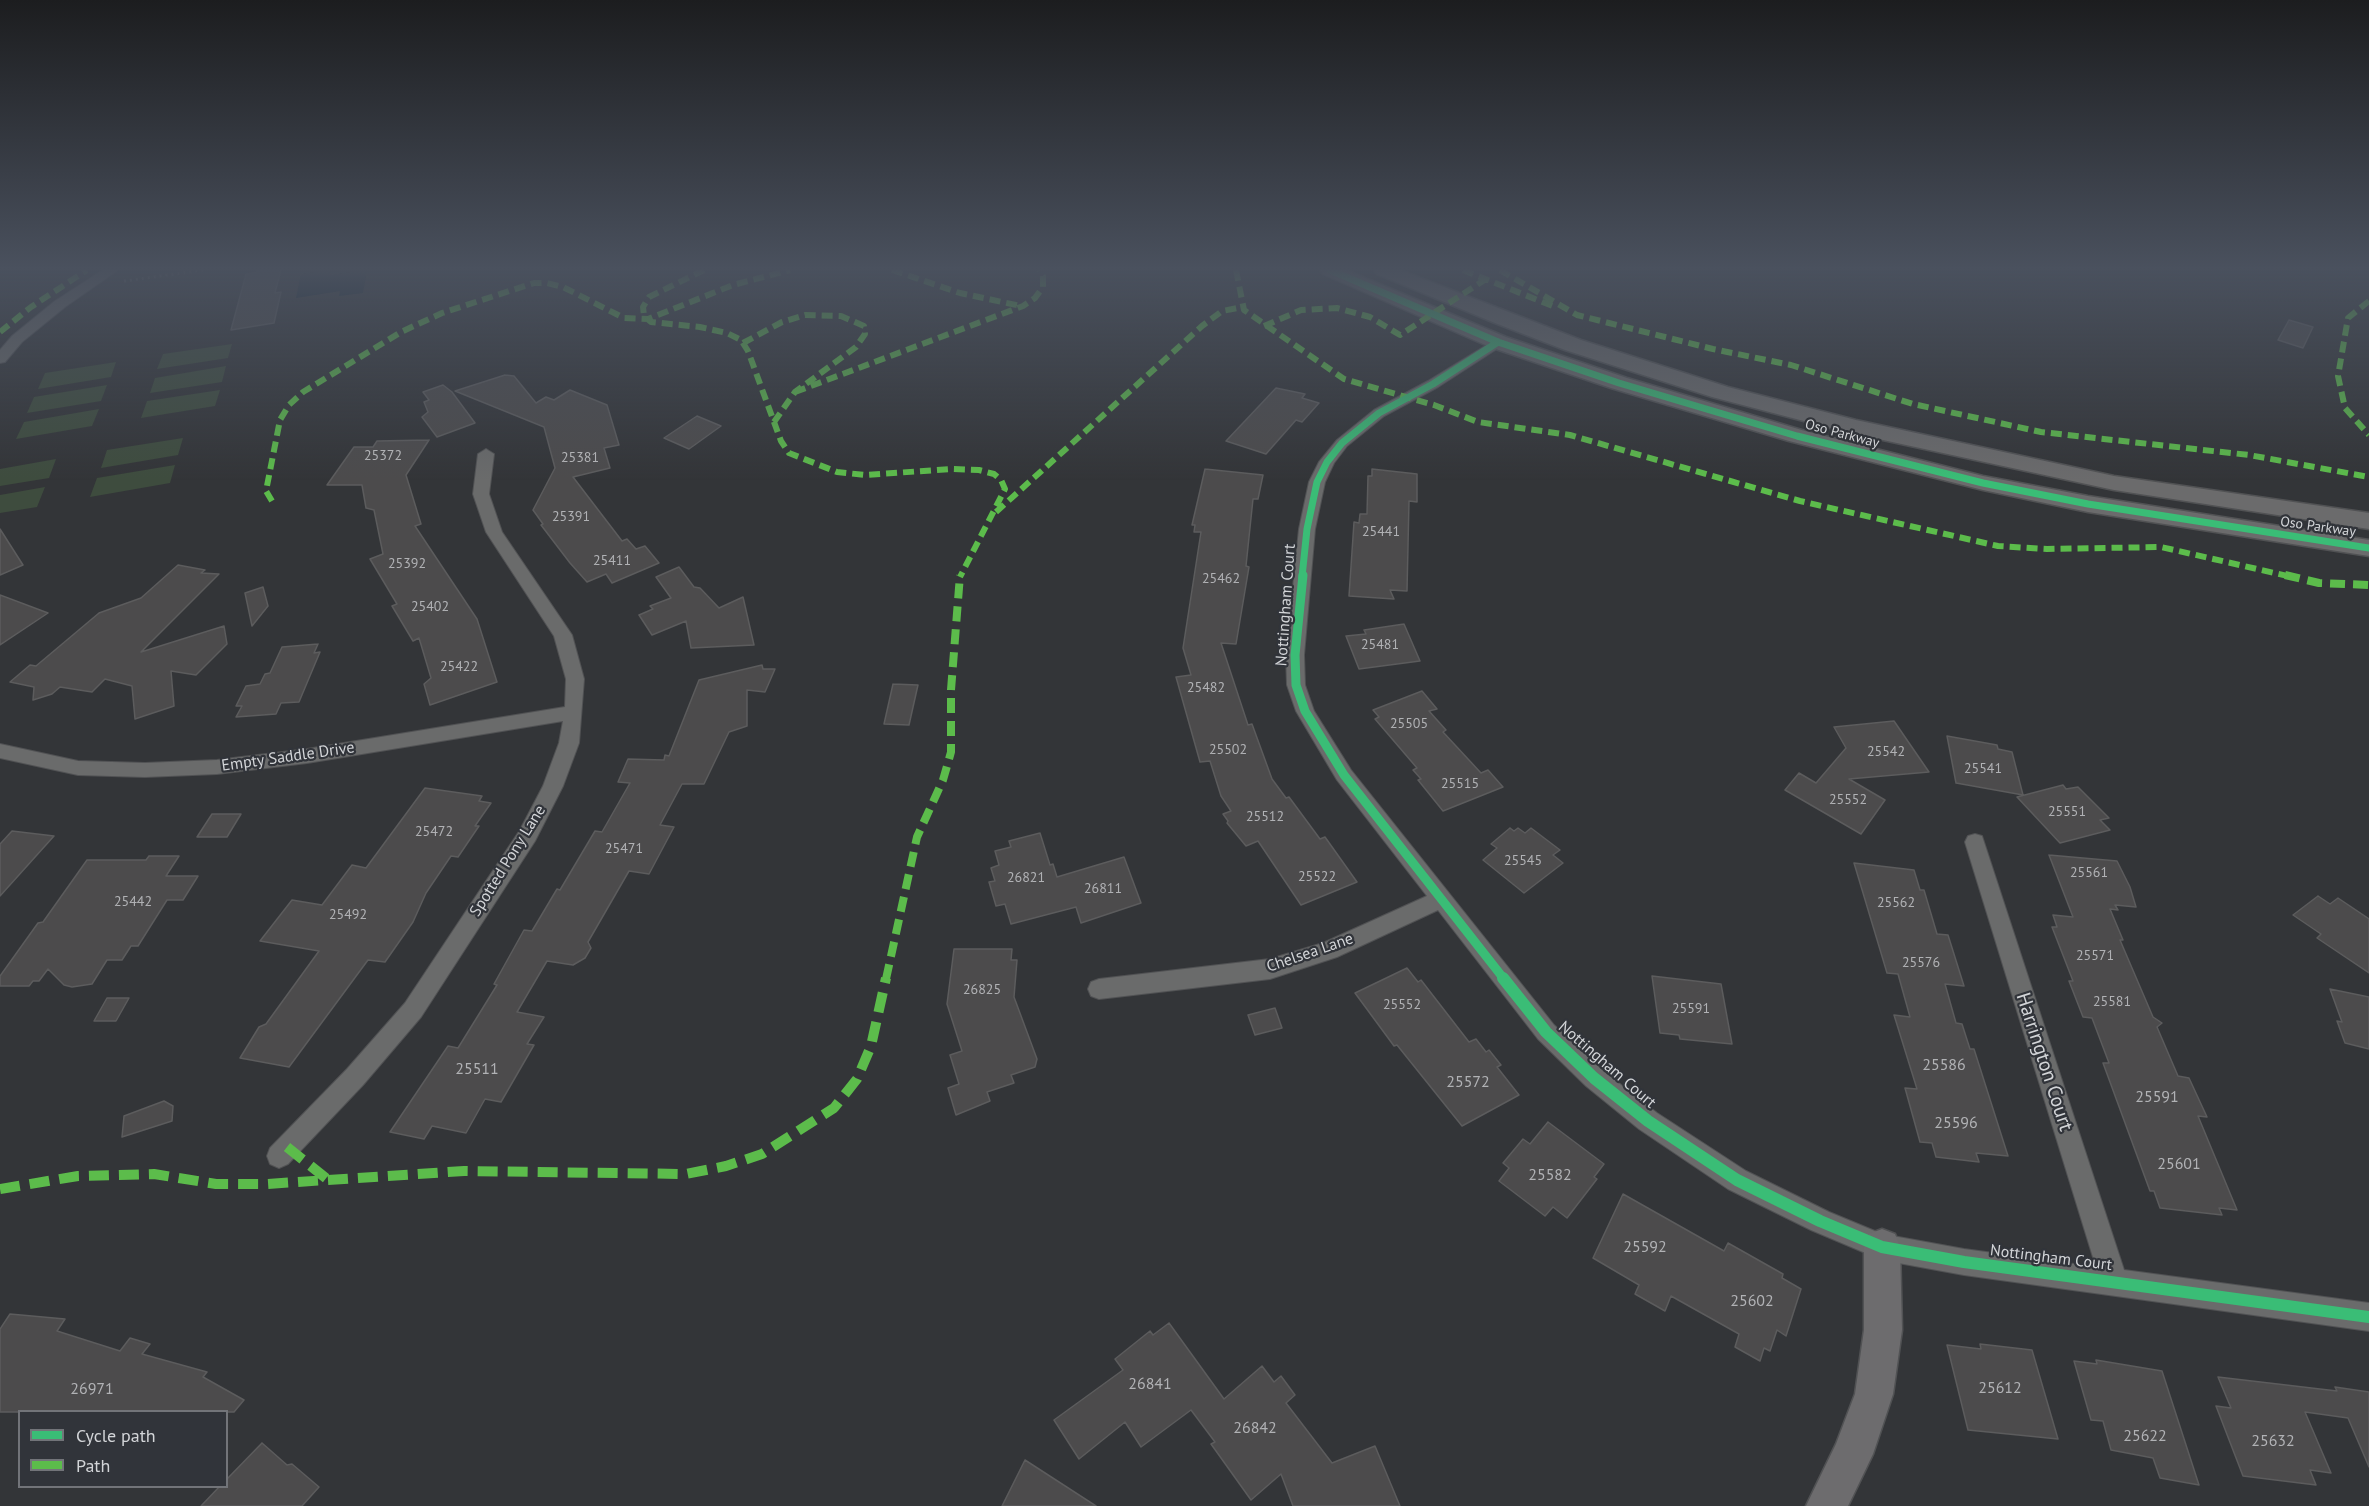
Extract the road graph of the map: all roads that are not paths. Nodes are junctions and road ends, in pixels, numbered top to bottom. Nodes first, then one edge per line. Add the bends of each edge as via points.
1 (19, 340) edge
2 (1494, 340) edge
3 (1560, 340) edge
4 (1498, 342) junction
5 (0, 359) edge
6 (486, 454) dead end
7 (2369, 521) edge
8 (2369, 548) edge
9 (574, 712) junction
10 (0, 751) edge
11 (1975, 842) dead end
12 (1441, 899) junction
13 (1099, 989) dead end
14 (279, 1155) dead end
15 (1882, 1247) junction
16 (2114, 1281) junction
17 (2369, 1317) edge
18 (1826, 1506) edge

1 - 5 street
2 - 4 main road, Oso Parkway
3 - 7 main road, Oso Parkway via 1720,392 1854,427 2114,483
4 - 8 main road, Oso Parkway via 1708,411 1983,483 2185,521
4 - 12 street, Nottingham Court via 1379,413 1342,443 1317,482 1306,540 1295,655 1296,685 1305,711 1344,775
6 - 9 street, Spotted Pony Lane via 481,494 494,532 563,635 575,679
9 - 10 street, Empty Saddle Drive via 217,767 78,768
9 - 14 street, Spotted Pony Lane via 569,743 553,786 528,835 412,1010 356,1077
11 - 16 street, Harrington Court
12 - 13 street, Chelsea Lane via 1329,950 1270,969
12 - 15 street, Nottingham Court via 1546,1032 1594,1078 1648,1121 1737,1180
15 - 16 street, Nottingham Court
15 - 18 street via 1884,1330 1874,1394 1853,1454
16 - 17 street, Nottingham Court

